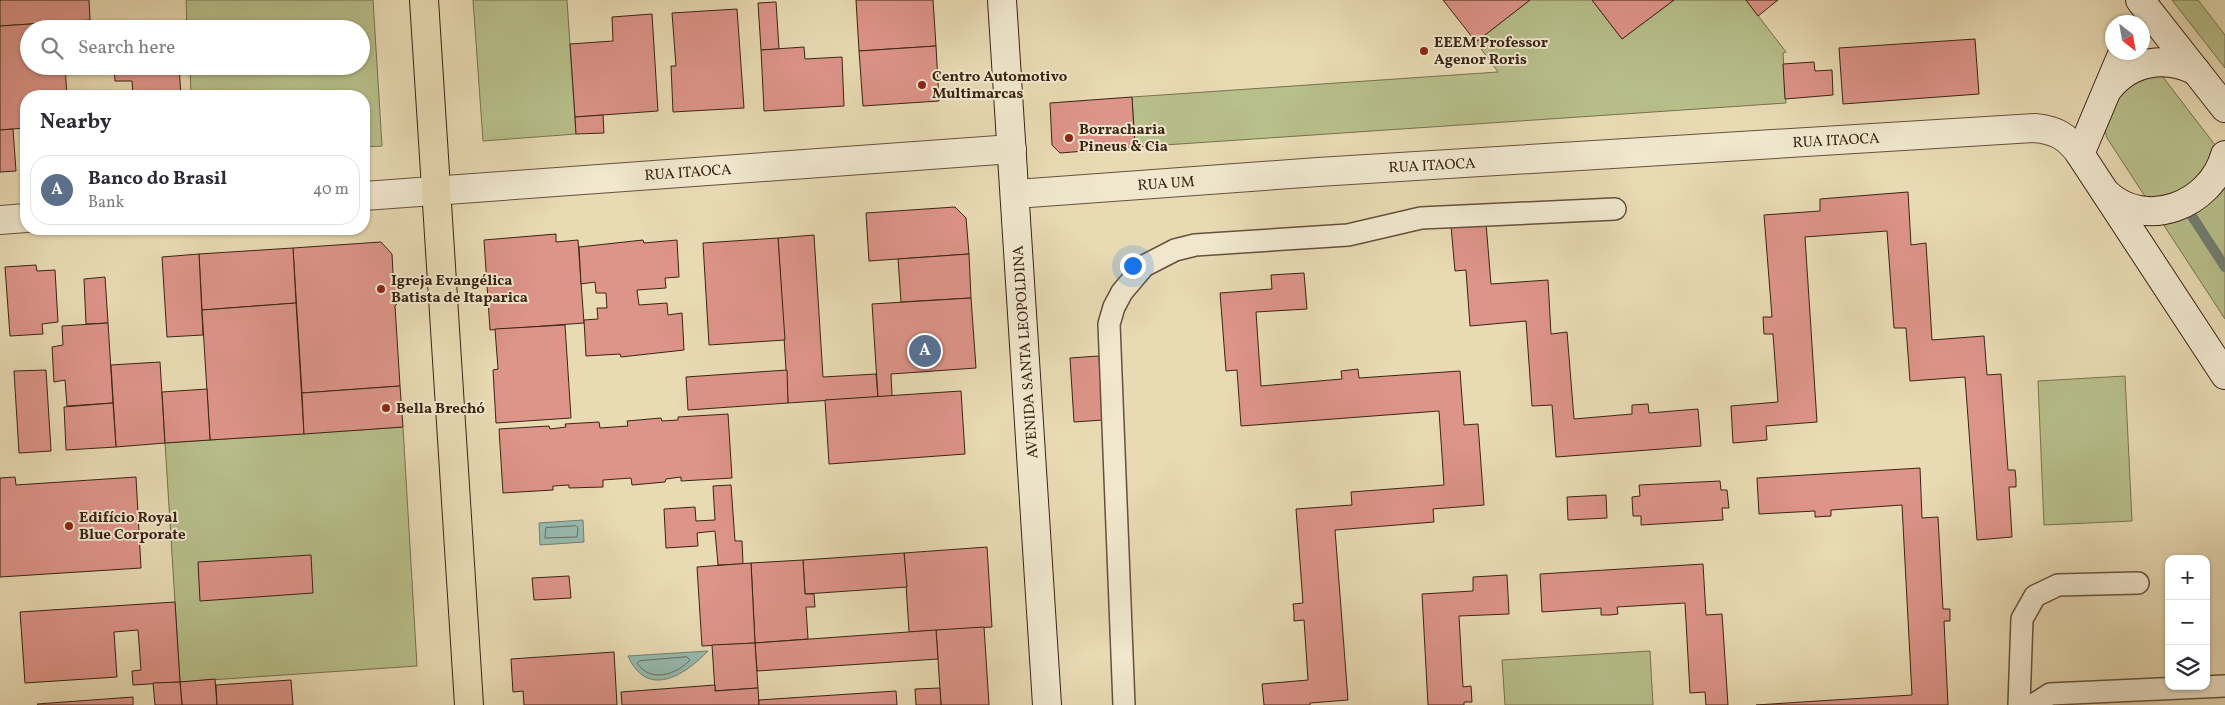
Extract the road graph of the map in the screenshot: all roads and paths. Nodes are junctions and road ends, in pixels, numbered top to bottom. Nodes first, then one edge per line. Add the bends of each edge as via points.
1 (424, 0) edge
2 (1002, 0) edge
3 (2139, 9) edge
4 (2119, 60) edge
5 (2196, 71) junction
6 (2107, 91) junction
7 (2224, 110) edge
8 (1012, 149) junction
9 (2080, 154) junction
10 (2225, 155) edge
11 (1318, 172) joint
12 (436, 191) junction
13 (2105, 192) junction
14 (1015, 194) junction
15 (370, 196) edge
16 (1616, 209) dead end
17 (20, 218) edge
18 (0, 220) edge
19 (2225, 376) edge
20 (2138, 583) dead end
21 (2225, 686) edge
22 (468, 705) edge
23 (1047, 705) edge
24 (1124, 705) edge
25 (2019, 705) edge
26 (2033, 705) edge

1 - 12 main road
2 - 8 street, AVENIDA SANTA LEOPOLDINA
3 - 5 street
4 - 6 street
5 - 6 street via 2173,63 2147,63 2124,73
5 - 7 street
6 - 9 street
8 - 12 street, RUA ITAOCA
8 - 14 street, AVENIDA SANTA LEOPOLDINA
9 - 11 street, RUA ITAOCA via 2062,134 2035,128
9 - 13 street, RUA ITAOCA
10 - 13 street via 2216,176 2202,193 2174,208 2153,211 2132,208
11 - 14 street, RUA UM
12 - 15 street, RUA ITAOCA
12 - 22 main road
13 - 19 street, RUA ITAOCA
14 - 23 street, AVENIDA SANTA LEOPOLDINA
16 - 24 lane via 1421,218 1348,235 1195,245 1159,257 1144,266 1114,307 1109,324
17 - 18 street
20 - 25 lane via 2058,585 2035,596 2022,619
21 - 26 lane via 2050,694

